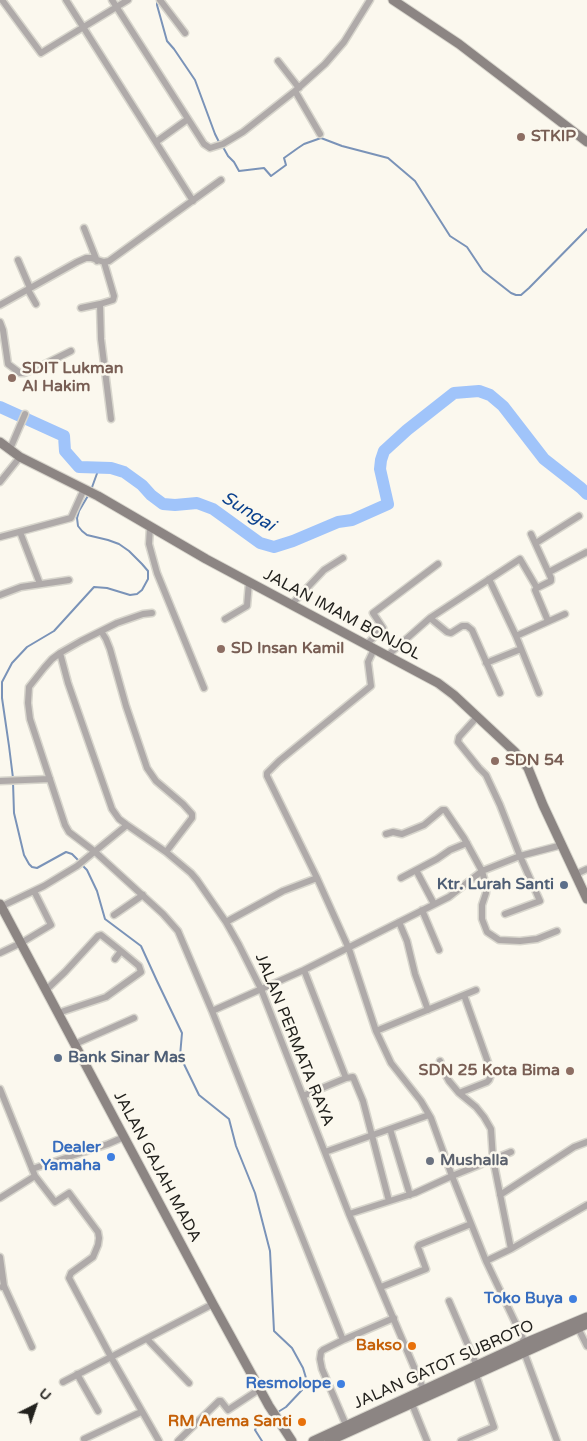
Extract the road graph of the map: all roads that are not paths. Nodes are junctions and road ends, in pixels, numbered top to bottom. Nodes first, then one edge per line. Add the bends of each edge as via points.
1 (2, 0) edge
2 (66, 0) edge
3 (112, 0) edge
4 (128, 0) edge
5 (160, 0) edge
6 (370, 0) edge
7 (393, 0) edge
8 (117, 7) junction
9 (84, 27) junction
10 (184, 33) dead end
11 (278, 61) dead end
12 (297, 90) junction
13 (188, 120) junction
14 (320, 134) dead end
15 (156, 142) junction
16 (587, 142) edge
17 (221, 180) dead end
18 (193, 201) junction
19 (84, 228) dead end
20 (18, 260) dead end
21 (101, 262) junction
22 (29, 289) junction
23 (36, 304) dead end
24 (100, 304) junction
25 (0, 305) edge
26 (81, 308) dead end
27 (0, 322) edge
28 (71, 351) dead end
29 (25, 414) dead end
30 (111, 419) dead end
31 (0, 442) edge
32 (10, 450) junction
33 (20, 457) junction
34 (0, 482) edge
35 (89, 492) junction
36 (578, 516) dead end
37 (150, 528) junction
38 (20, 532) junction
39 (531, 534) dead end
40 (0, 537) edge
41 (536, 543) junction
42 (587, 552) edge
43 (343, 558) dead end
44 (438, 564) dead end
45 (549, 572) junction
46 (490, 579) junction
47 (69, 580) dead end
48 (249, 582) junction
49 (40, 584) junction
50 (537, 588) junction
51 (0, 595) edge
52 (291, 605) junction
53 (152, 613) dead end
54 (565, 614) dead end
55 (430, 618) junction
56 (226, 619) dead end
57 (548, 621) junction
58 (101, 631) junction
59 (516, 636) junction
60 (370, 647) junction
61 (521, 649) junction
62 (60, 653) junction
63 (387, 656) junction
64 (486, 663) junction
65 (204, 688) dead end
66 (539, 693) dead end
67 (500, 694) dead end
68 (477, 716) junction
69 (50, 779) junction
70 (4, 781) edge
71 (127, 825) junction
72 (386, 834) dead end
73 (467, 843) junction
74 (562, 845) junction
75 (94, 852) junction
76 (166, 852) junction
77 (520, 856) junction
78 (587, 869) edge
79 (416, 870) junction
80 (482, 871) junction
81 (576, 874) junction
82 (316, 878) junction
83 (401, 878) dead end
84 (34, 891) junction
85 (143, 895) junction
86 (587, 899) edge
87 (434, 904) junction
88 (0, 906) edge
89 (422, 910) junction
90 (505, 914) dead end
91 (114, 915) dead end
92 (226, 922) junction
93 (398, 922) junction
94 (557, 931) dead end
95 (21, 943) junction
96 (349, 949) junction
97 (439, 950) dead end
98 (121, 951) junction
99 (0, 953) edge
100 (115, 959) dead end
101 (304, 970) junction
102 (262, 989) junction
103 (46, 990) junction
104 (476, 990) dead end
105 (464, 995) junction
106 (428, 1010) junction
107 (212, 1011) junction
108 (58, 1013) junction
109 (134, 1018) dead end
110 (376, 1031) junction
111 (75, 1044) junction
112 (440, 1061) dead end
113 (346, 1078) junction
114 (0, 1089) edge
115 (459, 1093) junction
116 (303, 1096) junction
117 (429, 1115) junction
118 (390, 1130) junction
119 (372, 1136) junction
120 (124, 1137) junction
121 (587, 1142) edge
122 (325, 1152) junction
123 (511, 1152) dead end
124 (493, 1159) junction
125 (34, 1172) junction
126 (452, 1176) junction
127 (410, 1195) junction
128 (500, 1195) junction
129 (0, 1198) edge
130 (389, 1201) junction
131 (587, 1205) edge
132 (349, 1214) junction
133 (471, 1224) junction
134 (512, 1249) junction
135 (0, 1258) edge
136 (486, 1261) junction
137 (2, 1287) edge
138 (381, 1288) junction
139 (449, 1301) dead end
140 (212, 1304) junction
141 (587, 1317) edge
142 (394, 1318) junction
143 (583, 1326) edge
144 (147, 1339) junction
145 (343, 1340) junction
146 (587, 1346) edge
147 (32, 1347) dead end
148 (526, 1348) junction
149 (111, 1357) junction
150 (476, 1370) junction
151 (78, 1374) junction
152 (63, 1382) dead end
153 (190, 1383) dead end
154 (260, 1389) junction
155 (426, 1393) junction
156 (412, 1404) junction
157 (98, 1411) dead end
158 (141, 1412) junction
159 (346, 1425) junction
160 (84, 1439) dead end
161 (158, 1441) edge
162 (178, 1441) edge
163 (292, 1441) edge
164 (313, 1441) edge
165 (329, 1441) edge
166 (427, 1441) edge
167 (461, 1441) edge
168 (557, 1441) edge

1 - 9 street via 41,53
2 - 9 street
3 - 8 street
4 - 8 street
5 - 10 street
6 - 12 street via 333,55
7 - 16 street via 459,44
8 - 9 street
8 - 13 street
9 - 15 street
11 - 12 street
12 - 13 street via 243,132 214,147 204,144
12 - 14 street
13 - 15 street
15 - 18 street
17 - 18 street
18 - 21 street via 109,261
19 - 21 street
20 - 22 street
21 - 22 street via 86,258
21 - 24 street via 114,296
22 - 23 street
22 - 25 street
24 - 26 street
24 - 30 street
27 - 28 street via 8,364 20,372 35,369
29 - 32 street
31 - 32 street, JALAN IMAM BONJOL
32 - 33 street, JALAN IMAM BONJOL
33 - 34 street
33 - 35 street, JALAN IMAM BONJOL
35 - 37 street, JALAN IMAM BONJOL
35 - 38 street via 70,518
36 - 41 street
37 - 48 street, JALAN IMAM BONJOL
37 - 65 street via 149,544 157,573
38 - 40 street
38 - 49 street
39 - 41 street
41 - 45 street
42 - 45 street
43 - 52 street via 324,570
44 - 60 street via 373,613 383,628
45 - 50 street via 551,581
46 - 50 street via 520,559
46 - 55 street
46 - 59 street
47 - 49 street
48 - 52 street, JALAN IMAM BONJOL
48 - 56 street via 247,606
49 - 51 street
50 - 57 street via 535,592
52 - 60 street, JALAN IMAM BONJOL
53 - 58 street
54 - 57 street
55 - 63 street
55 - 64 street via 451,633 465,625 470,627
57 - 59 street
58 - 62 street
58 - 76 street via 147,768 156,781 192,814
59 - 61 street
60 - 63 street, JALAN IMAM BONJOL
60 - 82 street via 371,686 267,774
61 - 64 street
61 - 66 street
62 - 69 street via 29,687 28,697 30,719
62 - 71 street, JALAN PERMATA RAYA via 110,804
63 - 68 street, JALAN IMAM BONJOL via 438,683
64 - 67 street
68 - 74 street, JALAN IMAM BONJOL via 523,760
68 - 77 street via 458,742 486,775
69 - 70 street
69 - 75 street via 67,829
71 - 75 street
71 - 76 street, JALAN PERMATA RAYA
72 - 73 street via 402,834 424,825 445,810
73 - 79 street
73 - 80 street
74 - 77 street
74 - 81 street, JALAN IMAM BONJOL
75 - 84 street
75 - 85 street
76 - 92 street, JALAN PERMATA RAYA via 197,880
77 - 80 street
77 - 90 street via 540,901
78 - 81 street
79 - 83 street
79 - 87 street
80 - 87 street via 456,892
80 - 94 street via 486,886 482,919 493,936 499,940 527,940
81 - 86 street, JALAN IMAM BONJOL
82 - 92 street
82 - 96 street
84 - 88 street
84 - 95 street via 51,925
85 - 91 street
85 - 107 street via 178,932
87 - 89 street
88 - 95 street, JALAN GAJAH MADA
89 - 93 street
89 - 97 street
92 - 102 street, JALAN PERMATA RAYA
93 - 96 street
93 - 106 street
95 - 99 street
95 - 103 street, JALAN GAJAH MADA
96 - 101 street
96 - 110 street
98 - 100 street
98 - 103 street via 98,936
98 - 108 street via 139,966 141,972 106,997
101 - 102 street
101 - 113 street
102 - 107 street
102 - 116 street, JALAN PERMATA RAYA
103 - 108 street, JALAN GAJAH MADA
104 - 105 street
105 - 106 street
105 - 115 street via 491,1075 487,1082
106 - 110 street
107 - 145 street
108 - 111 street, JALAN GAJAH MADA
109 - 111 street
110 - 117 street via 391,1063
111 - 120 street, JALAN GAJAH MADA
112 - 115 street
113 - 116 street
113 - 119 street via 353,1077
114 - 125 street
115 - 124 street via 484,1116 491,1129
116 - 122 street, JALAN PERMATA RAYA
117 - 118 street
117 - 126 street
118 - 119 street
118 - 127 street
119 - 122 street
119 - 130 street
120 - 125 street
120 - 140 street, JALAN GAJAH MADA
121 - 128 street
122 - 132 street, JALAN PERMATA RAYA
123 - 124 street
124 - 126 street
124 - 128 street
125 - 129 street
125 - 149 street via 55,1202 69,1193 98,1232 98,1245 92,1256 69,1276
126 - 127 street
126 - 133 street
127 - 130 street
128 - 134 street
130 - 132 street
131 - 134 street
132 - 138 street, JALAN PERMATA RAYA
133 - 136 street
133 - 138 street via 419,1245 426,1269
134 - 136 street
135 - 137 street
136 - 148 street
137 - 147 street
138 - 142 street, JALAN PERMATA RAYA
139 - 150 street
140 - 144 street
140 - 154 street, JALAN GAJAH MADA
141 - 148 street, JALAN GATOT SUBROTO
142 - 145 street
142 - 155 street, JALAN PERMATA RAYA
143 - 146 street
143 - 148 street, JALAN GATOT SUBROTO
144 - 149 street
144 - 153 street
145 - 159 street via 323,1350 320,1359
148 - 150 street, JALAN GATOT SUBROTO
148 - 168 street
149 - 151 street
149 - 158 street
150 - 155 street, JALAN GATOT SUBROTO
150 - 167 street via 494,1427
151 - 152 street
151 - 157 street
154 - 162 street via 228,1410 219,1402
154 - 163 street, JALAN GAJAH MADA
155 - 156 street, JALAN GATOT SUBROTO
155 - 159 street, JALAN GATOT SUBROTO
156 - 165 street, JALAN GATOT SUBROTO
156 - 166 street
158 - 160 street
158 - 161 street
159 - 164 street, JALAN GATOT SUBROTO

